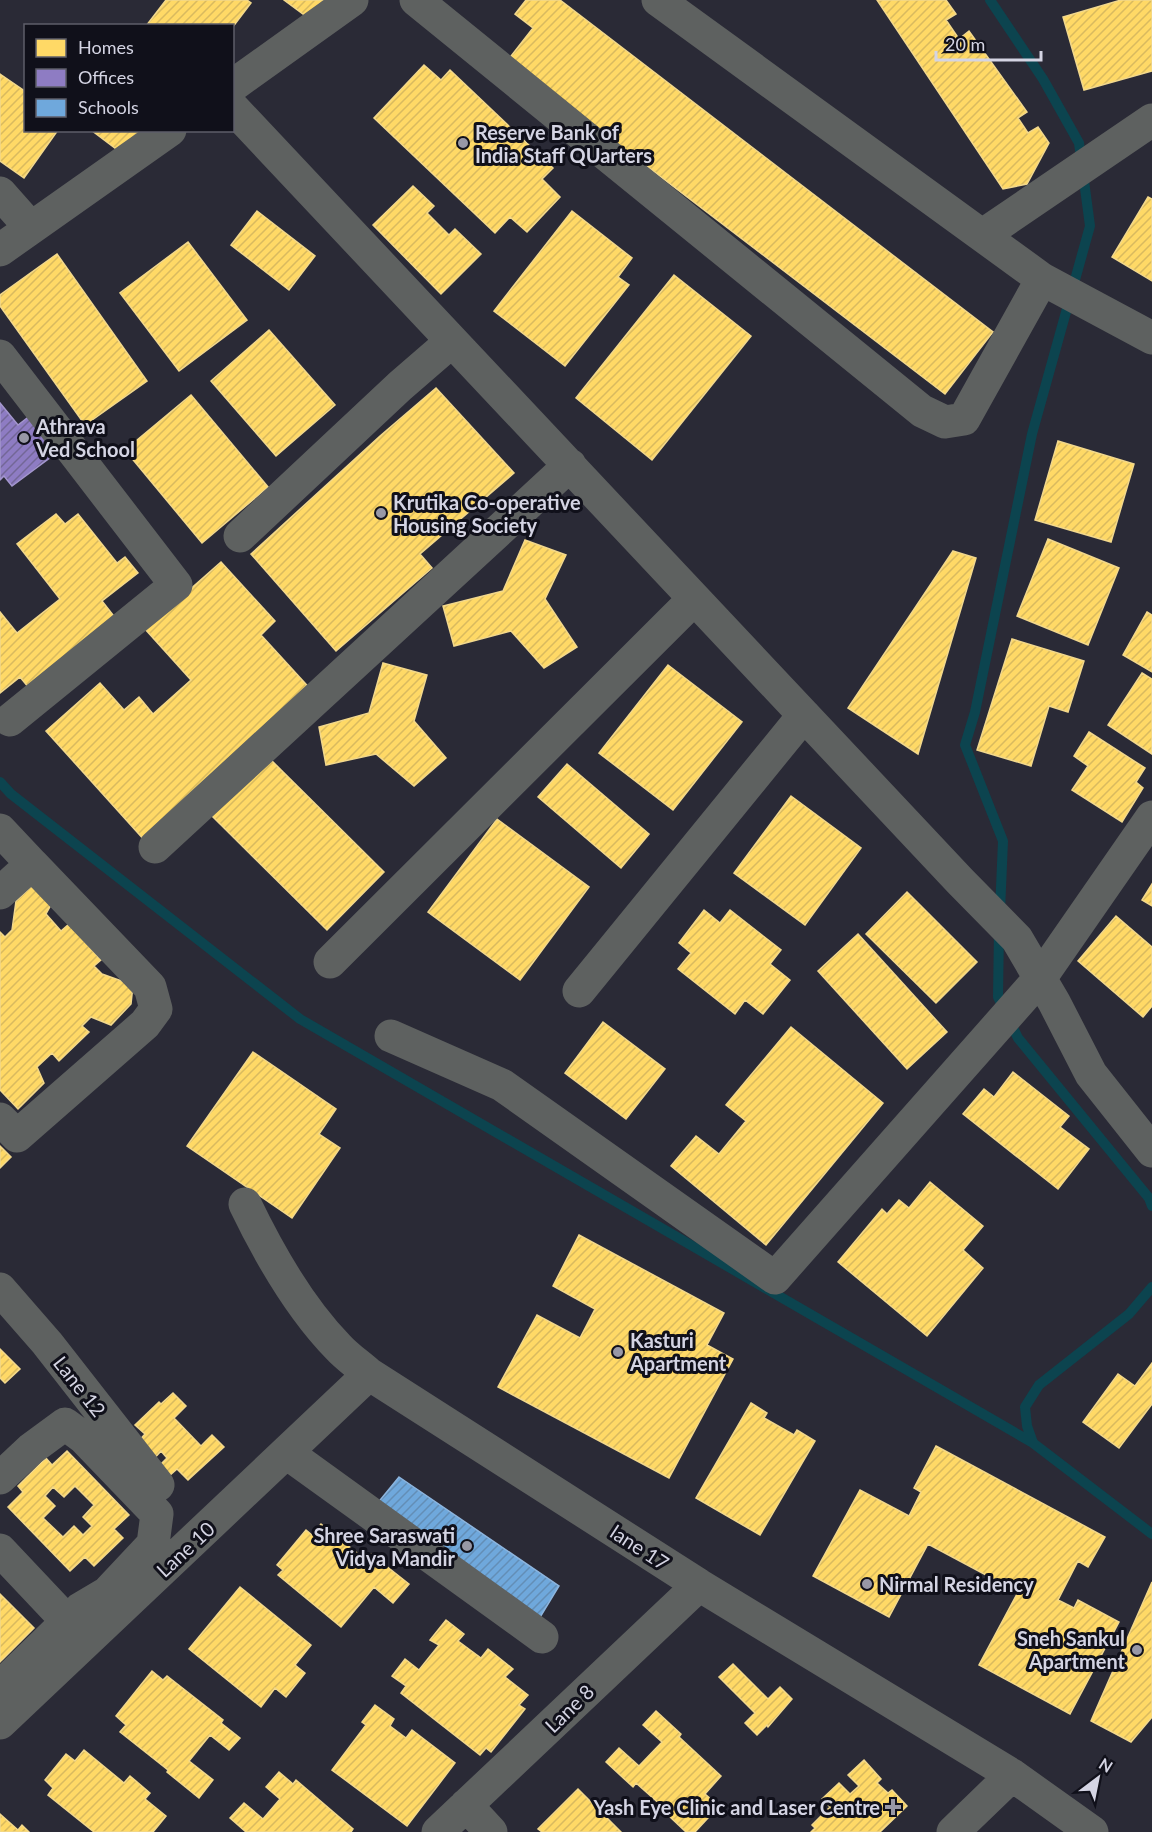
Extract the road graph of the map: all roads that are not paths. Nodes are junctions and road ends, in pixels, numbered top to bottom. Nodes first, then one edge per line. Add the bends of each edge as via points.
1 (352, 0) edge
2 (416, 0) edge
3 (658, 0) edge
4 (234, 85) edge
5 (234, 109) edge
6 (1152, 120) edge
7 (167, 132) edge
8 (0, 193) edge
9 (31, 228) junction
10 (983, 235) junction
11 (0, 250) edge
12 (1042, 279) junction
13 (1152, 338) edge
14 (452, 341) junction
15 (0, 356) edge
16 (570, 465) junction
17 (240, 536) dead end
18 (694, 599) junction
19 (804, 715) junction
20 (10, 720) dead end
21 (1152, 818) edge
22 (0, 830) edge
23 (155, 847) dead end
24 (32, 864) junction
25 (0, 893) edge
26 (330, 962) dead end
27 (1041, 977) junction
28 (579, 991) dead end
29 (391, 1035) dead end
30 (8, 1127) edge
31 (1152, 1151) edge
32 (246, 1204) dead end
33 (0, 1289) edge
34 (369, 1374) junction
35 (287, 1453) junction
36 (0, 1478) edge
37 (158, 1485) dead end
38 (0, 1550) edge
39 (699, 1585) junction
40 (77, 1632) junction
41 (542, 1637) dead end
42 (0, 1687) edge
43 (0, 1723) edge
44 (1012, 1775) junction
45 (466, 1806) junction
46 (438, 1832) edge
47 (491, 1832) edge
48 (953, 1832) edge
49 (1092, 1832) edge

1 - 4 street
2 - 12 street via 913,404 945,422 964,419
3 - 10 street
5 - 14 street
6 - 10 street
7 - 9 street
8 - 9 street
9 - 11 street
10 - 12 street
12 - 13 street
14 - 16 street
14 - 17 street
15 - 20 street via 176,585
16 - 18 street
16 - 23 street
18 - 19 street
18 - 26 street
19 - 27 street via 1017,939
19 - 28 street
21 - 27 street
22 - 24 street
24 - 25 street
24 - 30 street via 150,987 156,1009 145,1024
27 - 29 street via 775,1278 502,1085
27 - 31 street via 1090,1074
32 - 34 street, lane 17 via 266,1248 291,1287 338,1347
33 - 37 street, Lane 12
34 - 35 street, Lane 10
34 - 39 street, lane 17
35 - 40 street, Lane 10
35 - 41 street
36 - 40 street via 64,1424 84,1438 158,1514 153,1544 107,1593 80,1610
38 - 40 street
39 - 44 street, lane 17
39 - 45 street, Lane 8
40 - 42 street
40 - 43 street, Lane 10
44 - 48 street
44 - 49 street, lane 17
45 - 46 street, Lane 8
45 - 47 street

